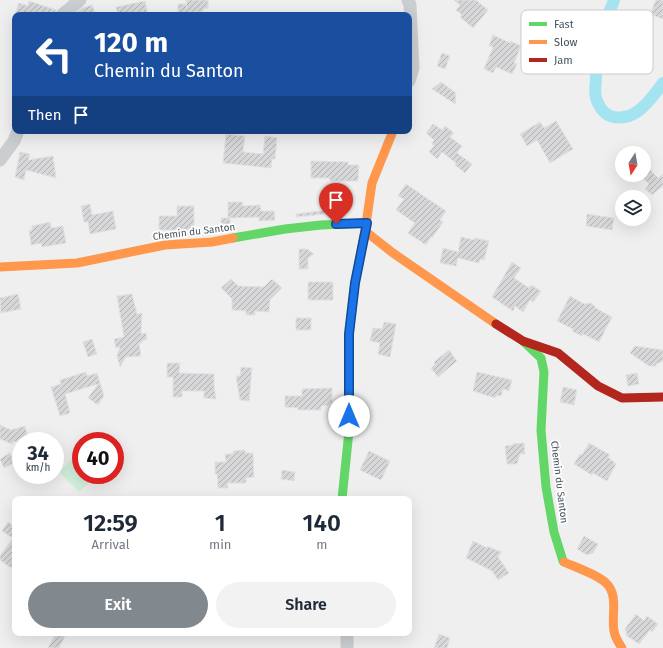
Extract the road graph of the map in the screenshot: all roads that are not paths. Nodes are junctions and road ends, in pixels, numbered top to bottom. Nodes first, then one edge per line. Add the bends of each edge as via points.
1 (80, 0) edge
2 (408, 0) edge
3 (66, 12) edge
4 (410, 12) edge
5 (412, 47) edge
6 (412, 71) edge
7 (17, 134) edge
8 (392, 134) edge
9 (0, 160) edge
10 (366, 227) junction
11 (0, 267) edge
12 (523, 341) junction
13 (663, 397) edge
14 (342, 496) edge
15 (347, 636) edge
16 (347, 648) edge
17 (622, 648) edge

1 - 3 street
2 - 4 street
5 - 6 street
7 - 9 street
8 - 10 street via 372,183
10 - 11 street, Chemin du Santon via 322,225 212,242 165,245 77,263
10 - 12 street, Chemin du Santon via 393,253 484,318
10 - 14 street via 355,283 349,334 349,431
12 - 13 street, Chemin du Santon via 558,353 598,386 622,398
12 - 17 street, Chemin du Santon via 541,358 544,372 541,430 546,487 554,532 563,561 606,582 613,594 613,634
15 - 16 street

